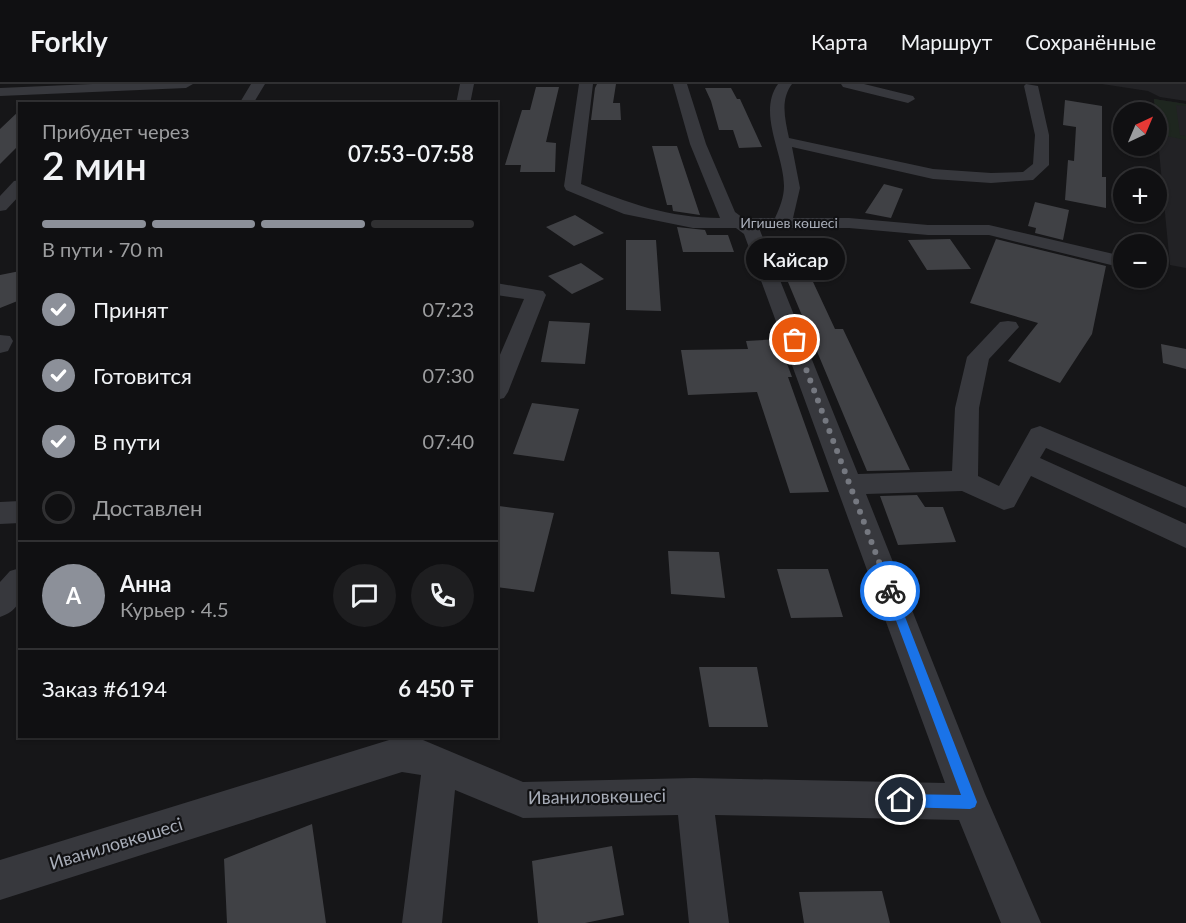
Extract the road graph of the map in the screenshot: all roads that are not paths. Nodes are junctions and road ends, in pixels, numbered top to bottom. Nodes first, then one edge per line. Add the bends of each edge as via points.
1 (186, 84) edge
2 (258, 84) edge
3 (467, 84) edge
4 (586, 84) edge
5 (680, 84) edge
6 (785, 84) edge
7 (848, 84) edge
8 (110, 86) edge
9 (1031, 86) dead end
10 (0, 92) edge
11 (908, 99) dead end
12 (96, 102) edge
13 (247, 102) edge
14 (463, 102) edge
15 (764, 104) dead end
16 (779, 125) junction
17 (784, 141) junction
18 (18, 187) edge
19 (0, 206) edge
20 (738, 223) junction
21 (782, 223) junction
22 (1111, 259) dead end
23 (498, 289) edge
24 (1008, 327) dead end
25 (499, 379) edge
26 (1025, 462) junction
27 (965, 481) junction
28 (850, 484) junction
29 (1186, 498) edge
30 (18, 512) edge
31 (0, 513) edge
32 (1186, 537) edge
33 (18, 582) edge
34 (0, 604) edge
35 (440, 766) junction
36 (694, 796) junction
37 (970, 802) junction
38 (0, 880) edge
39 (422, 923) edge
40 (709, 923) edge
41 (1021, 923) edge

1 - 8 street
2 - 13 street
3 - 14 street
4 - 20 street, Игишев көшесі via 572,186 630,210 660,217 693,223
5 - 20 street via 698,144 727,215
6 - 16 street via 778,92
7 - 11 street
8 - 10 street
8 - 12 street
9 - 17 street via 1042,145 1041,165 1027,177 933,174
15 - 16 street via 768,121
16 - 17 street
17 - 21 street via 792,185
18 - 19 street
20 - 21 street, Игишев көшесі
20 - 28 street via 752,231
21 - 22 street, Игишев көшесі via 853,231 989,230
23 - 25 street via 536,295
24 - 27 street via 978,357 967,408
26 - 27 street via 1004,500
26 - 29 street via 1040,435
26 - 32 street
27 - 28 street
28 - 37 street
30 - 31 street
33 - 34 street
35 - 36 street, Иваниловкөшесі via 523,800
35 - 38 street, Иваниловкөшесі via 402,754
35 - 39 street
36 - 37 street, Иваниловкөшесі
36 - 40 street
37 - 41 street

